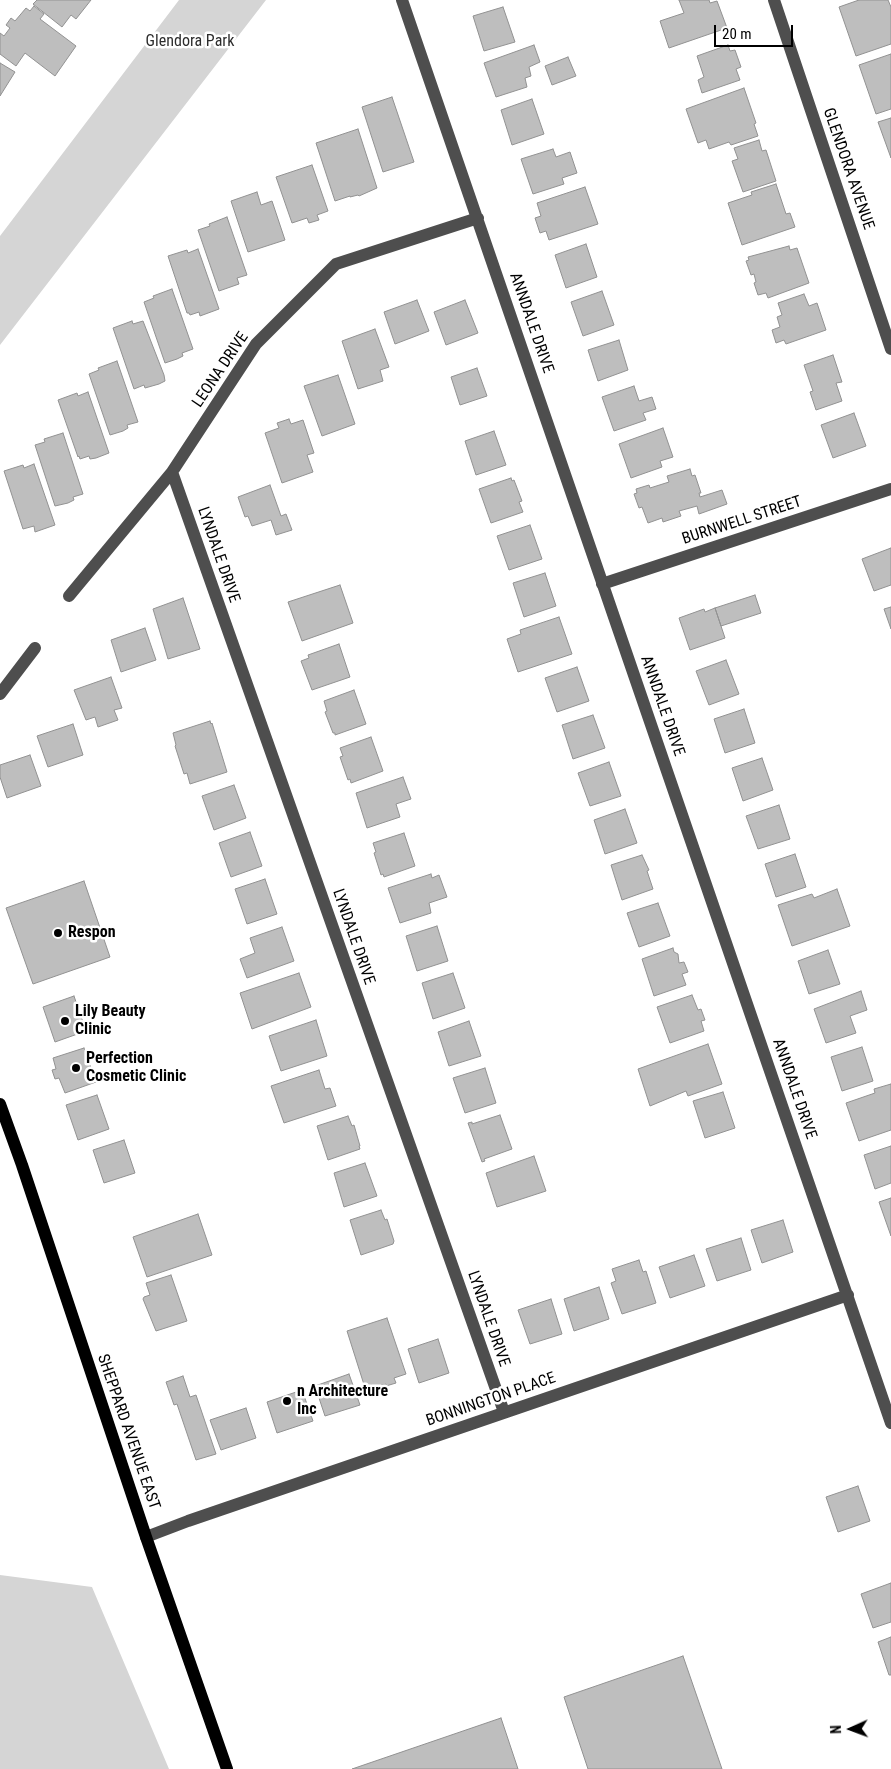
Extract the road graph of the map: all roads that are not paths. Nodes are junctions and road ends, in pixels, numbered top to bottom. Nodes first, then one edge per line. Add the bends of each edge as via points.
1 (402, 0) edge
2 (774, 0) edge
3 (478, 218) junction
4 (891, 349) edge
5 (172, 472) junction
6 (891, 489) edge
7 (602, 584) junction
8 (69, 596) dead end
9 (35, 648) dead end
10 (0, 694) edge
11 (0, 1104) edge
12 (848, 1295) junction
13 (887, 1396) edge
14 (504, 1412) junction
15 (891, 1423) edge
16 (146, 1537) junction
17 (227, 1769) edge

1 - 3 street, ANNDALE DRIVE
2 - 4 street, GLENDORA AVENUE
3 - 5 street, LEONA DRIVE via 336,264 256,344
3 - 7 street, ANNDALE DRIVE
5 - 8 street, LEONA DRIVE
5 - 14 street, LYNDALE DRIVE
6 - 7 street, BURNWELL STREET
7 - 12 street, ANNDALE DRIVE
9 - 10 street
11 - 16 main road, SHEPPARD AVENUE EAST
12 - 13 street, ANNDALE DRIVE
12 - 14 street, BONNINGTON PLACE
13 - 15 street, ANNDALE DRIVE
14 - 16 street, BONNINGTON PLACE
16 - 17 main road, SHEPPARD AVENUE EAST

